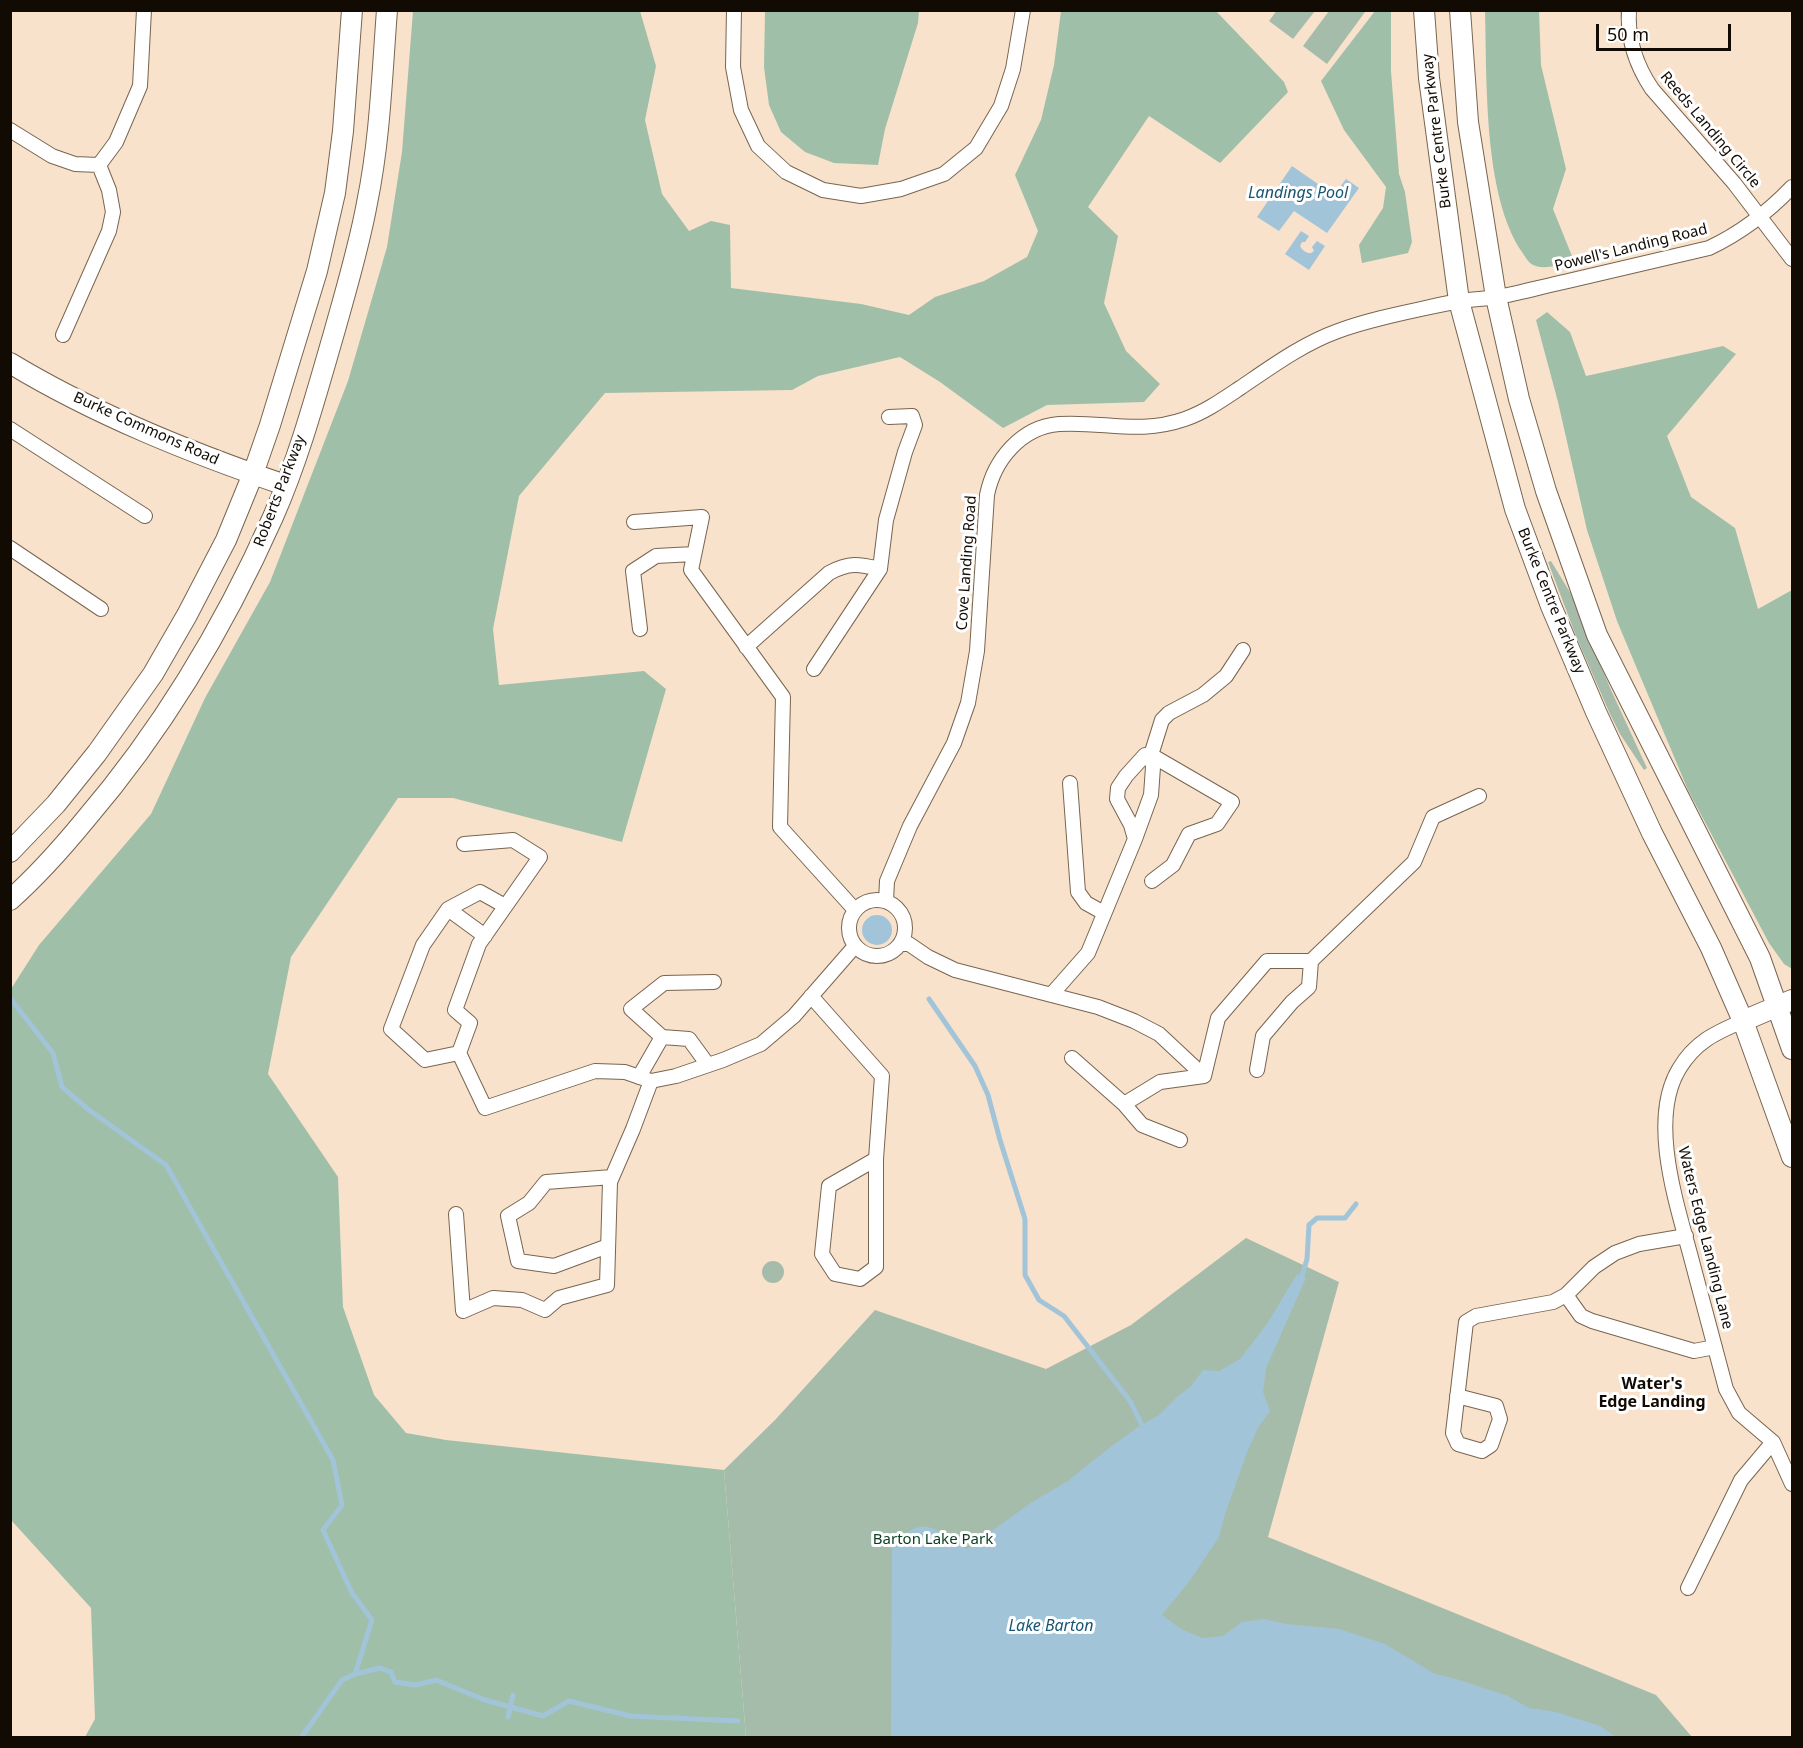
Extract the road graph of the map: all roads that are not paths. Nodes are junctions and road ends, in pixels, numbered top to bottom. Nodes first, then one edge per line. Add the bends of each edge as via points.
1 (144, 10) edge
2 (352, 10) edge
3 (387, 10) edge
4 (734, 10) edge
5 (1023, 10) edge
6 (1425, 10) edge
7 (1460, 10) edge
8 (1629, 10) edge
9 (10, 130) edge
10 (99, 165) junction
11 (1792, 187) edge
12 (1761, 217) junction
13 (1792, 259) edge
14 (1496, 297) junction
15 (1459, 301) junction
16 (63, 335) dead end
17 (11, 364) edge
18 (889, 417) dead end
19 (10, 429) edge
20 (253, 474) junction
21 (285, 485) junction
22 (146, 516) dead end
23 (634, 522) dead end
24 (10, 548) edge
25 (694, 554) junction
26 (880, 569) junction
27 (101, 609) dead end
28 (640, 629) dead end
29 (746, 647) junction
30 (1243, 650) dead end
31 (814, 669) dead end
32 (1151, 755) junction
33 (1070, 783) dead end
34 (1479, 796) dead end
35 (1135, 839) junction
36 (464, 844) dead end
37 (10, 852) edge
38 (1152, 880) dead end
39 (10, 900) edge
40 (886, 901) junction
41 (505, 906) junction
42 (448, 909) junction
43 (855, 910) junction
44 (1104, 913) junction
45 (485, 936) junction
46 (901, 944) junction
47 (855, 945) junction
48 (1311, 961) junction
49 (714, 982) dead end
50 (1050, 995) junction
51 (811, 996) junction
52 (1785, 1003) edge
53 (1743, 1021) junction
54 (662, 1037) junction
55 (1792, 1048) edge
56 (459, 1053) junction
57 (1072, 1058) dead end
58 (708, 1065) junction
59 (1257, 1070) dead end
60 (1204, 1076) junction
61 (645, 1079) junction
62 (1124, 1104) junction
63 (1180, 1140) dead end
64 (1792, 1157) edge
65 (876, 1158) junction
66 (612, 1177) junction
67 (456, 1214) dead end
68 (1686, 1236) junction
69 (608, 1246) junction
70 (1566, 1295) junction
71 (1715, 1347) junction
72 (1457, 1396) dead end
73 (1773, 1442) junction
74 (1792, 1484) edge
75 (1688, 1588) dead end

1 - 10 street via 140,86 116,142
2 - 20 main road, Roberts Parkway via 335,193 317,271
3 - 21 main road, Roberts Parkway via 368,202 316,395
4 - 5 street via 734,67 741,110 758,146 786,172 823,190 861,196 901,189 944,174 976,148 1001,106 1013,69
6 - 15 main road, Burke Centre Parkway via 1429,78
7 - 14 main road, Burke Centre Parkway via 1468,122
8 - 12 street, Reeds Landing Circle via 1631,44 1652,89
9 - 10 street via 52,156 75,164
10 - 16 street via 113,212 109,231
11 - 12 street, Powell's Landing Road
12 - 13 street, Reeds Landing Circle
12 - 14 street, Powell's Landing Road via 1709,248
14 - 15 street, Cove Landing Road
14 - 52 main road, Burke Centre Parkway via 1535,456 1597,635
15 - 40 street, Cove Landing Road via 1376,318 1336,331 1281,360 1211,408 1185,419 1139,428 1056,424 1032,432 1009,449 989,482 977,651 968,703 954,743 905,837 887,881
15 - 53 main road, Burke Centre Parkway via 1515,509 1551,606 1596,712
17 - 20 main road, Burke Commons Road via 146,432
18 - 26 street via 912,416 915,424 886,520
19 - 22 street
20 - 21 main road, Burke Commons Road
20 - 37 main road, Roberts Parkway via 226,540 153,674 97,753
21 - 39 main road, Roberts Parkway via 230,608 181,691 105,797
23 - 25 street via 702,517
24 - 27 street
25 - 28 street via 656,556 633,571
25 - 29 street via 691,570
26 - 29 street via 857,564 835,569
26 - 31 street
29 - 43 street via 783,697 780,827
30 - 32 street via 1226,676 1162,720
32 - 35 street via 1151,795
32 - 35 street via 1145,755 1118,788 1117,799
32 - 38 street via 1232,802 1217,824 1189,834 1173,865
33 - 44 street via 1078,892 1086,903
34 - 48 street via 1434,817 1414,862
35 - 44 street
36 - 41 street via 513,840 540,857
40 - 43 street via 868,901
40 - 46 street via 904,919
41 - 42 street via 480,892
41 - 45 street
42 - 45 street
42 - 56 street via 423,945 391,1029 425,1060
43 - 47 street via 849,927
44 - 50 street via 1088,953
45 - 56 street via 455,1010 470,1023
46 - 47 street via 881,956 866,954
46 - 50 street via 909,944 955,970
47 - 51 street
48 - 59 street via 1309,987 1263,1036
48 - 60 street via 1267,961 1218,1018
49 - 54 street via 664,982 632,1009
50 - 60 street via 1134,1020 1159,1034
51 - 58 street via 761,1044
51 - 65 street via 882,1076
52 - 53 main road
52 - 55 main road, Burke Centre Parkway
53 - 64 main road, Burke Centre Parkway
53 - 68 street, Waters Edge Landing Lane via 1703,1041 1678,1070 1666,1104 1666,1156
54 - 58 street via 689,1039
54 - 61 street
56 - 61 street via 485,1108 595,1071 625,1072
57 - 62 street
58 - 61 street via 676,1076
60 - 62 street via 1160,1082
61 - 66 street via 633,1129
62 - 63 street via 1142,1125
65 - 65 street via 830,1186 822,1254 835,1274 860,1279 876,1267
66 - 69 street
66 - 69 street via 546,1182 529,1203 508,1216 518,1262 554,1266
67 - 69 street via 463,1311 493,1298 522,1300 545,1310 559,1298 607,1285
68 - 70 street via 1639,1244 1615,1253 1594,1267
68 - 71 street, Waters Edge Landing Lane
70 - 71 street via 1581,1316 1592,1321 1694,1352
70 - 72 street via 1553,1302 1476,1316 1466,1322
71 - 73 street, Waters Edge Landing Lane via 1731,1400 1739,1413
73 - 74 street, Waters Edge Landing Lane
73 - 75 street via 1741,1480

